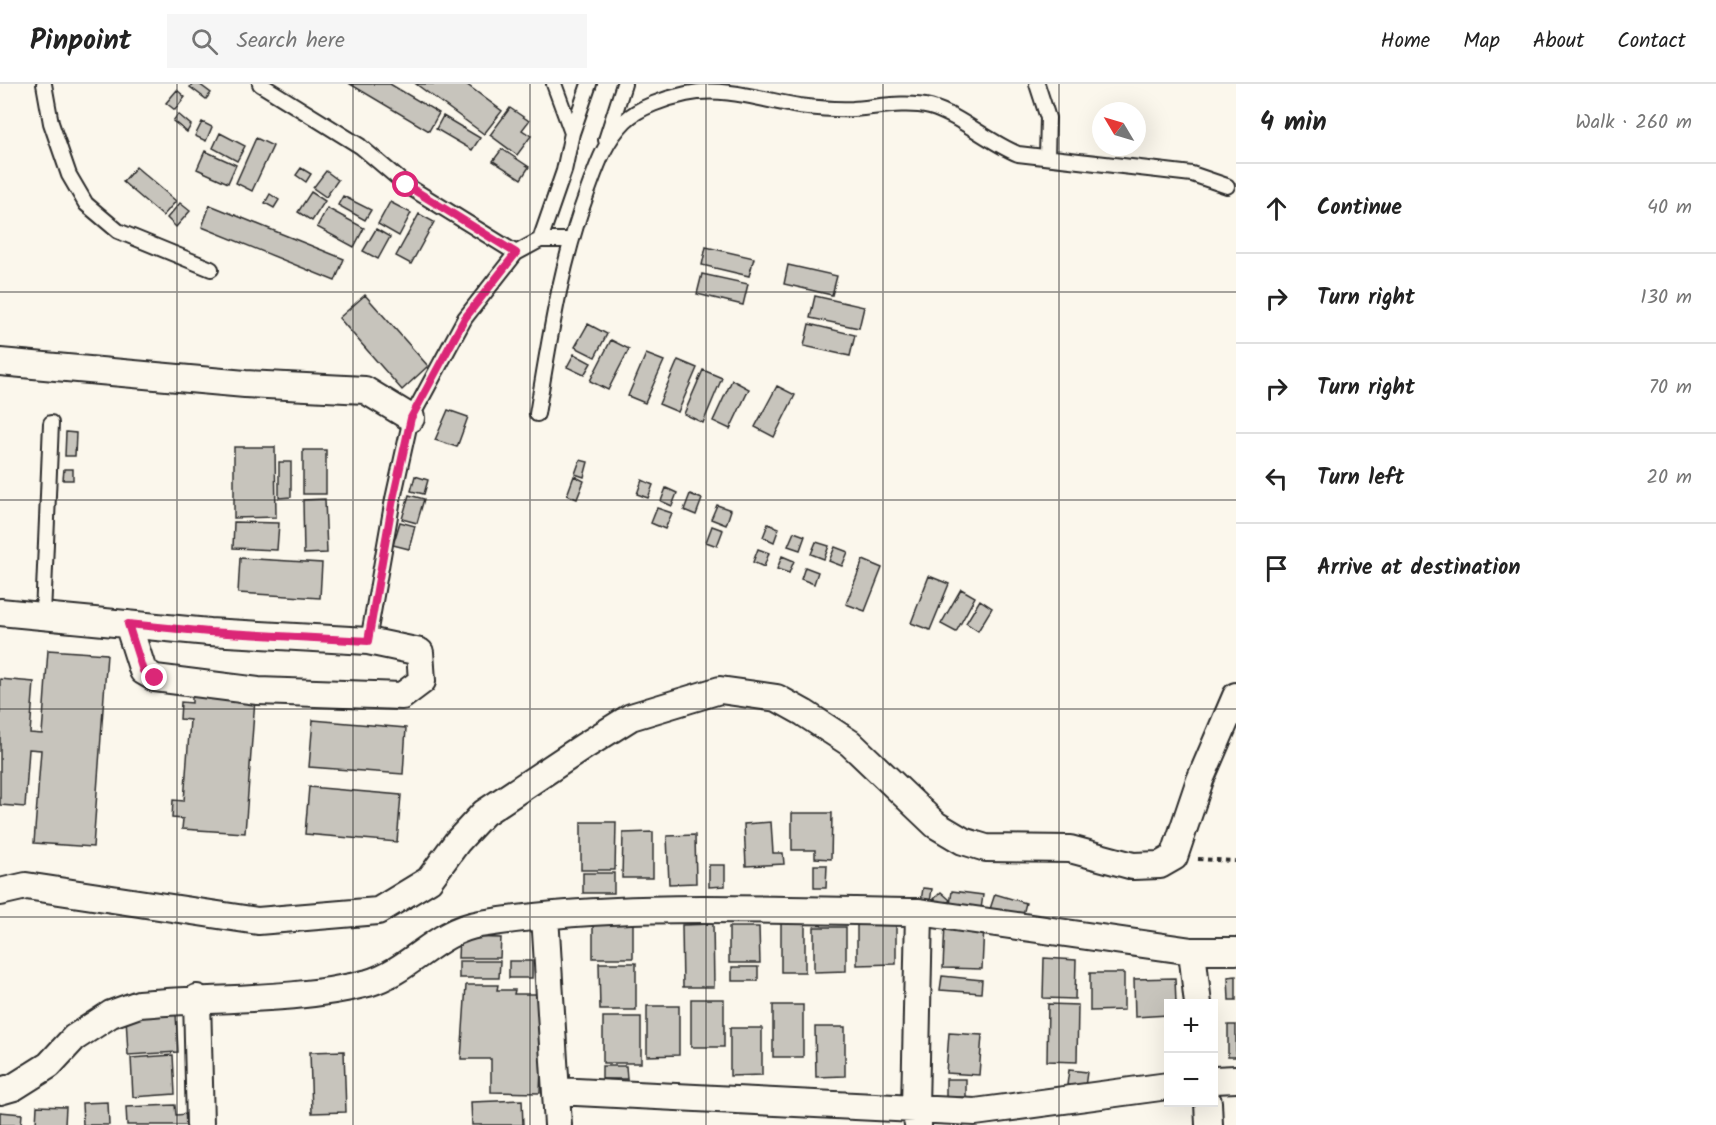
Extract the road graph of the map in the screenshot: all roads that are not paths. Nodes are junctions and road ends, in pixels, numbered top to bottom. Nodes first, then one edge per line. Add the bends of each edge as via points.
1 (44, 84) edge
2 (260, 84) edge
3 (554, 84) edge
4 (589, 84) edge
5 (624, 84) edge
6 (1037, 84) edge
7 (572, 133) junction
8 (603, 148) junction
9 (1047, 157) junction
10 (1227, 186) dead end
11 (540, 240) junction
12 (569, 240) junction
13 (516, 253) junction
14 (211, 269) dead end
15 (0, 362) edge
16 (537, 414) dead end
17 (411, 418) junction
18 (51, 423) dead end
19 (0, 612) edge
20 (43, 615) junction
21 (128, 624) junction
22 (368, 641) junction
23 (1236, 696) edge
24 (0, 892) edge
25 (919, 912) junction
26 (545, 916) junction
27 (1192, 951) junction
28 (1236, 951) edge
29 (197, 998) junction
30 (1197, 999) edge
31 (1236, 1079) edge
32 (1218, 1080) edge
33 (1164, 1087) edge
34 (0, 1092) edge
35 (556, 1092) junction
36 (1208, 1107) edge
37 (917, 1117) edge
38 (200, 1125) edge
39 (558, 1125) edge
40 (1209, 1125) edge

1 - 14 lane via 51,123 69,175 86,204 118,231
2 - 13 lane via 360,146 406,185
3 - 7 lane
4 - 7 lane
5 - 8 lane
6 - 9 lane via 1048,118
7 - 11 lane via 564,171
8 - 9 lane via 639,110 687,93 750,94 809,107 931,107 997,146
8 - 12 lane
9 - 10 lane via 1192,174
11 - 12 lane
11 - 13 lane
12 - 16 lane
13 - 17 lane via 465,318
15 - 17 street via 245,384 365,390
17 - 22 lane
18 - 20 lane
19 - 20 street
20 - 21 street
21 - 22 street
21 - 22 street via 143,671 155,678 258,692 402,696 422,681 420,652
23 - 24 street via 1200,780 1174,857 1160,865 1133,866 1070,849 986,848 963,841 936,825 850,743 804,713 777,698 720,690 631,717 583,747 484,813 429,880 378,911 258,921 26,886
25 - 26 street via 639,910
25 - 27 street
25 - 37 street
26 - 29 street via 477,924 448,933 371,982 323,991
26 - 35 street
27 - 28 street
27 - 30 street
29 - 34 street via 139,1004 111,1014 74,1038 49,1065 14,1088
29 - 38 street
31 - 32 street
33 - 37 street
35 - 37 street
35 - 39 street
36 - 40 street

